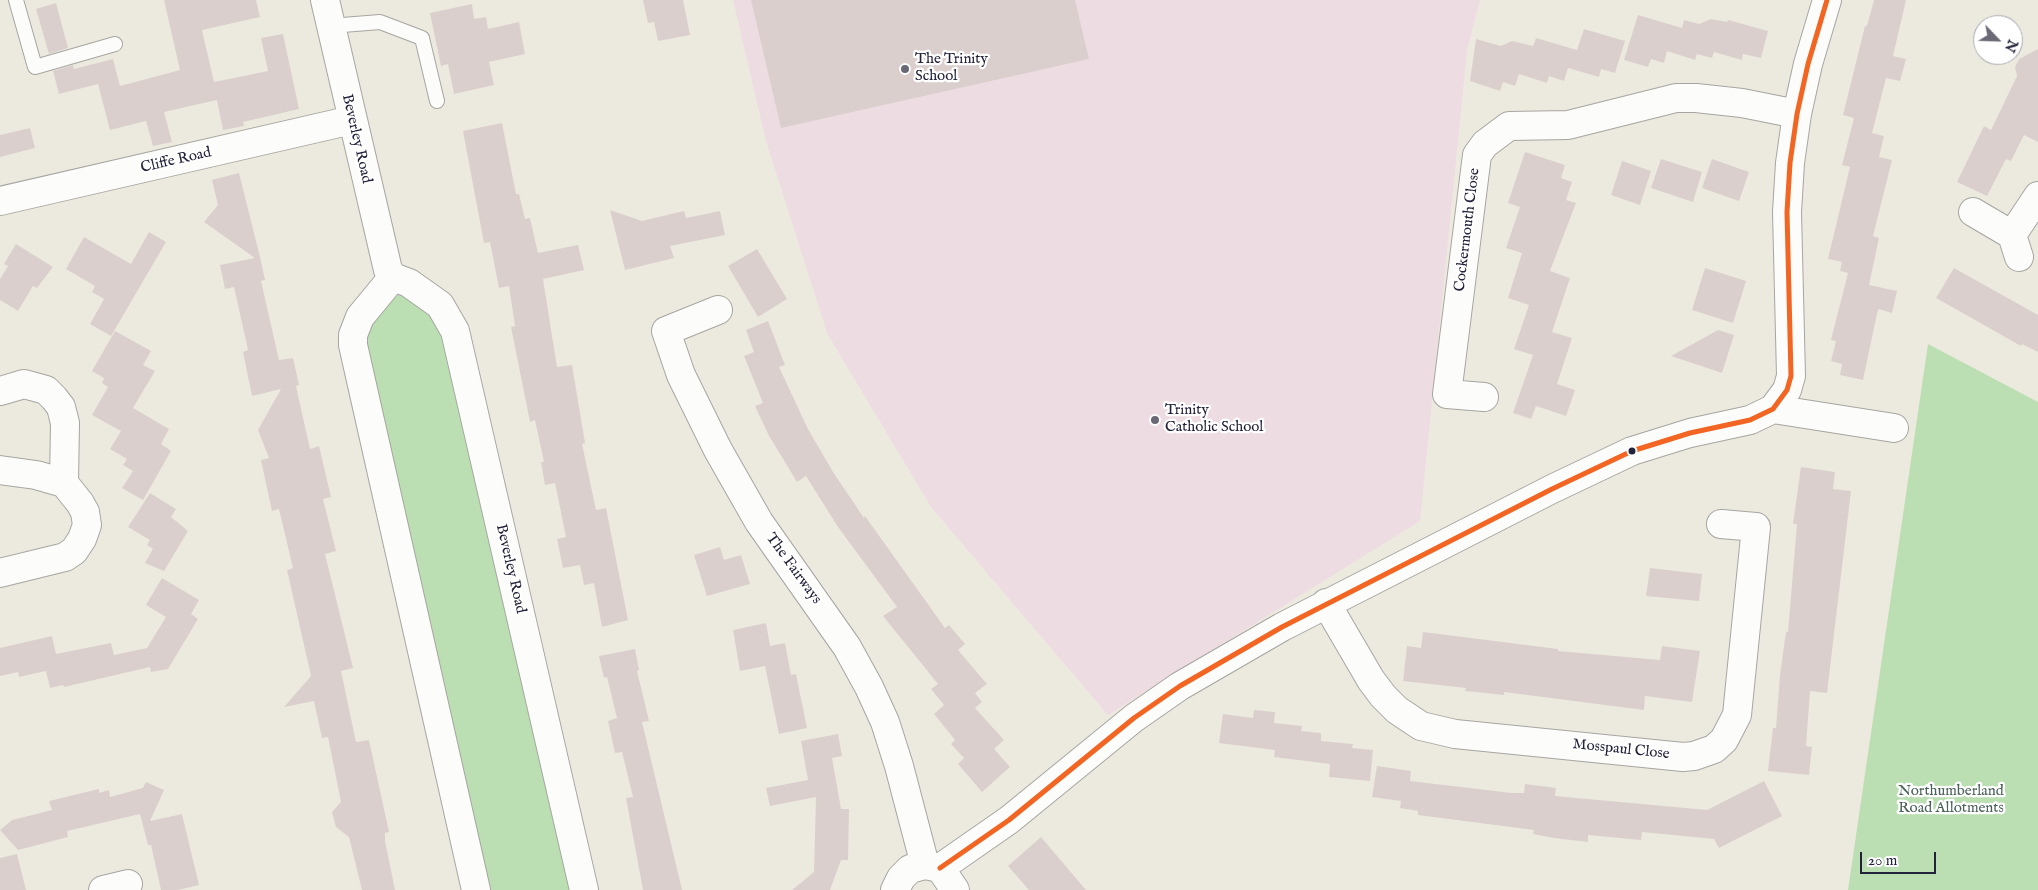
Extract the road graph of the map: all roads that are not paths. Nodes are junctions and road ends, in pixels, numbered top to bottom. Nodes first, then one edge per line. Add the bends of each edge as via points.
1 (16, 0) edge
2 (325, 0) edge
3 (1827, 0) edge
4 (330, 26) junction
5 (115, 44) dead end
6 (437, 102) dead end
7 (1797, 114) junction
8 (352, 120) junction
9 (2038, 196) edge
10 (0, 201) edge
11 (1973, 212) dead end
12 (393, 277) junction
13 (718, 310) dead end
14 (0, 391) edge
15 (1484, 397) dead end
16 (1772, 408) junction
17 (1894, 428) dead end
18 (0, 470) edge
19 (64, 483) junction
20 (1721, 524) dead end
21 (0, 573) edge
22 (1326, 603) junction
23 (940, 874) edge
24 (476, 890) edge
25 (584, 890) edge
26 (895, 890) edge

1 - 5 lane via 35,67
2 - 4 street, Beverley Road
3 - 7 street
4 - 6 lane via 380,22 422,38
4 - 8 street, Beverley Road
7 - 15 street, Cockermouth Close via 1742,103 1676,98 1568,125 1509,126 1486,144 1477,155 1447,394
7 - 16 street via 1787,212 1791,376 1787,390
8 - 10 street, Cliffe Road
8 - 12 street, Beverley Road via 385,261
9 - 11 street via 2015,246
12 - 24 street via 360,317 353,335 353,346
12 - 25 street, Beverley Road via 431,297 445,311 455,331
13 - 23 street, The Fairways via 666,331 681,375 759,522 847,647 869,687 885,722
14 - 19 street via 8,386 24,384 46,390 61,407 65,423
16 - 17 street
16 - 22 street via 1750,420 1690,433 1632,451
18 - 19 street
19 - 21 street via 85,512 87,525 74,551 65,557
20 - 22 street, Mosspaul Close via 1756,527 1737,715 1724,740 1714,749 1694,756 1455,734 1421,726 1397,710 1375,685
22 - 23 street via 1180,686 1134,718
23 - 26 street via 910,869

